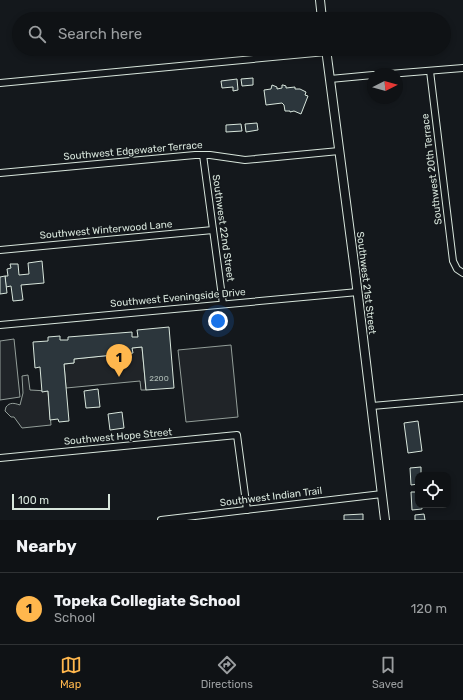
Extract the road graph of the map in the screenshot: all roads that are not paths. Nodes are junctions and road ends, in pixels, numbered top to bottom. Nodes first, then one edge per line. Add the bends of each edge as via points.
1 (320, 0) edge
2 (321, 12) edge
3 (269, 56) edge
4 (327, 56) edge
5 (463, 68) edge
6 (430, 71) junction
7 (403, 73) edge
8 (367, 76) edge
9 (330, 79) junction
10 (1, 84) edge
11 (340, 151) junction
12 (203, 155) junction
13 (0, 173) edge
14 (213, 230) junction
15 (0, 250) edge
16 (463, 273) edge
17 (358, 292) junction
18 (223, 304) junction
19 (0, 325) edge
20 (463, 398) edge
21 (372, 406) junction
22 (0, 458) edge
23 (382, 494) junction
24 (247, 510) junction
25 (161, 520) edge
26 (385, 520) edge

1 - 2 main road
3 - 10 street
4 - 9 main road, Southwest 21st Street
5 - 6 street
6 - 7 street
6 - 16 street, Southwest 20th Terrace via 455,265
8 - 9 street
9 - 11 main road, Southwest 21st Street
11 - 12 street, Southwest Edgewater Terrace via 245,160
11 - 17 main road, Southwest 21st Street
12 - 13 street, Southwest Edgewater Terrace
12 - 14 street, Southwest 22nd Street
14 - 15 street, Southwest Winterwood Lane
14 - 18 street, Southwest 22nd Street
17 - 18 street, Southwest Eveningside Drive
17 - 21 main road, Southwest 21st Street
18 - 19 street, Southwest Eveningside Drive
20 - 21 street
21 - 23 main road, Southwest 21st Street
22 - 24 street, Southwest Hope Street via 237,435
23 - 24 street, Southwest Indian Trail
23 - 26 main road, Southwest 21st Street
24 - 25 street, Southwest Indian Trail

